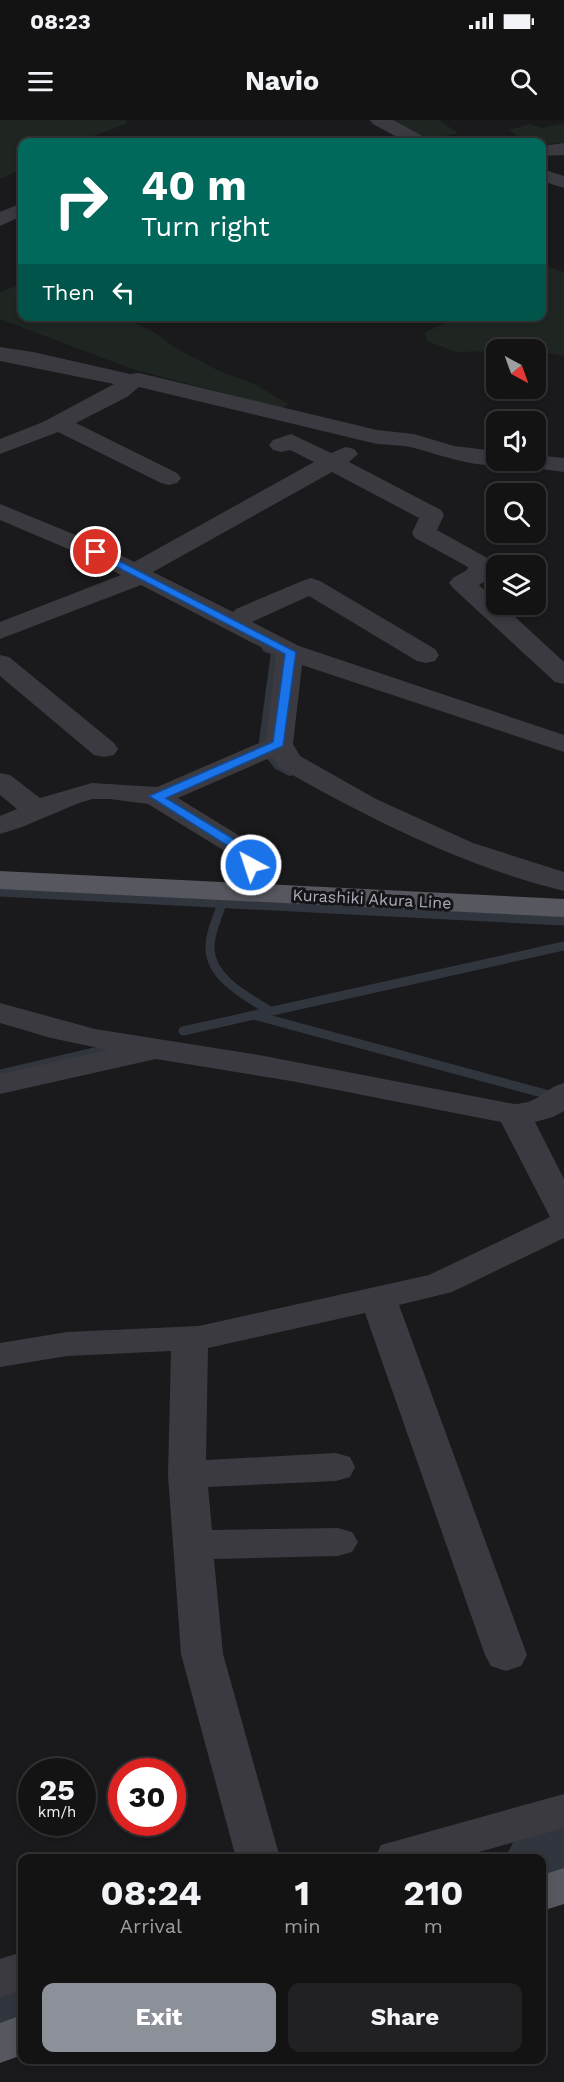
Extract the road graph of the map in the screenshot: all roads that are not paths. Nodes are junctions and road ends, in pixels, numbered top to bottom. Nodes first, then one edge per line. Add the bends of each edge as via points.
1 (379, 120) edge
2 (411, 138) edge
3 (564, 149) edge
4 (546, 151) edge
5 (546, 176) edge
6 (564, 182) edge
7 (18, 211) edge
8 (0, 220) edge
9 (0, 354) edge
10 (130, 381) junction
11 (0, 428) edge
12 (47, 429) junction
13 (377, 437) junction
14 (281, 445) dead end
15 (0, 447) edge
16 (486, 457) edge
17 (331, 462) junction
18 (546, 463) edge
19 (564, 465) edge
20 (169, 478) dead end
21 (0, 511) edge
22 (137, 574) junction
23 (236, 625) junction
24 (0, 631) edge
25 (290, 652) junction
26 (426, 656) dead end
27 (0, 663) edge
28 (564, 676) edge
29 (279, 744) junction
30 (564, 744) edge
31 (104, 749) dead end
32 (0, 781) edge
33 (155, 796) junction
34 (38, 810) junction
35 (0, 825) edge
36 (0, 880) edge
37 (564, 882) edge
38 (245, 893) junction
39 (564, 908) edge
40 (0, 1012) edge
41 (155, 1049) junction
42 (0, 1084) edge
43 (561, 1096) edge
44 (514, 1114) junction
45 (564, 1213) edge
46 (378, 1298) junction
47 (190, 1338) junction
48 (0, 1356) edge
49 (336, 1467) dead end
50 (188, 1475) junction
51 (338, 1542) dead end
52 (193, 1545) junction
53 (506, 1656) dead end
54 (564, 1811) edge
55 (257, 1854) edge
56 (411, 1854) edge
57 (564, 1886) edge
58 (546, 1892) edge
59 (18, 1972) edge
60 (0, 1978) edge
61 (18, 2036) edge
62 (0, 2043) edge

1 - 2 street
3 - 4 street
5 - 6 street
7 - 8 street
9 - 10 street
10 - 12 street via 119,392
10 - 13 street
11 - 12 street
12 - 15 street
12 - 20 street
13 - 16 street
13 - 17 street
14 - 17 street via 291,441
17 - 22 street
17 - 28 street via 432,515 424,533 480,564 480,574 462,583
18 - 19 street
21 - 22 street
22 - 23 street
22 - 24 street
23 - 25 street
23 - 26 street via 245,614 311,585
25 - 29 street
25 - 30 street
27 - 31 street
29 - 33 street
29 - 37 street via 290,762 376,809 463,849
32 - 34 street
33 - 34 street via 106,790 88,792
33 - 38 street via 238,847 249,858
34 - 35 street
36 - 38 main road, Kurashiki Akura Line
38 - 39 main road, Kurashiki Akura Line
40 - 41 street via 27,1022
41 - 42 street
41 - 44 street
43 - 44 street via 538,1113
44 - 45 street
45 - 46 street via 439,1284
46 - 47 street
46 - 53 street
47 - 48 street via 67,1344
47 - 50 street
49 - 50 street
50 - 52 street
51 - 52 street
52 - 55 street via 202,1654
54 - 56 street
57 - 58 main road
59 - 60 street
61 - 62 main road

